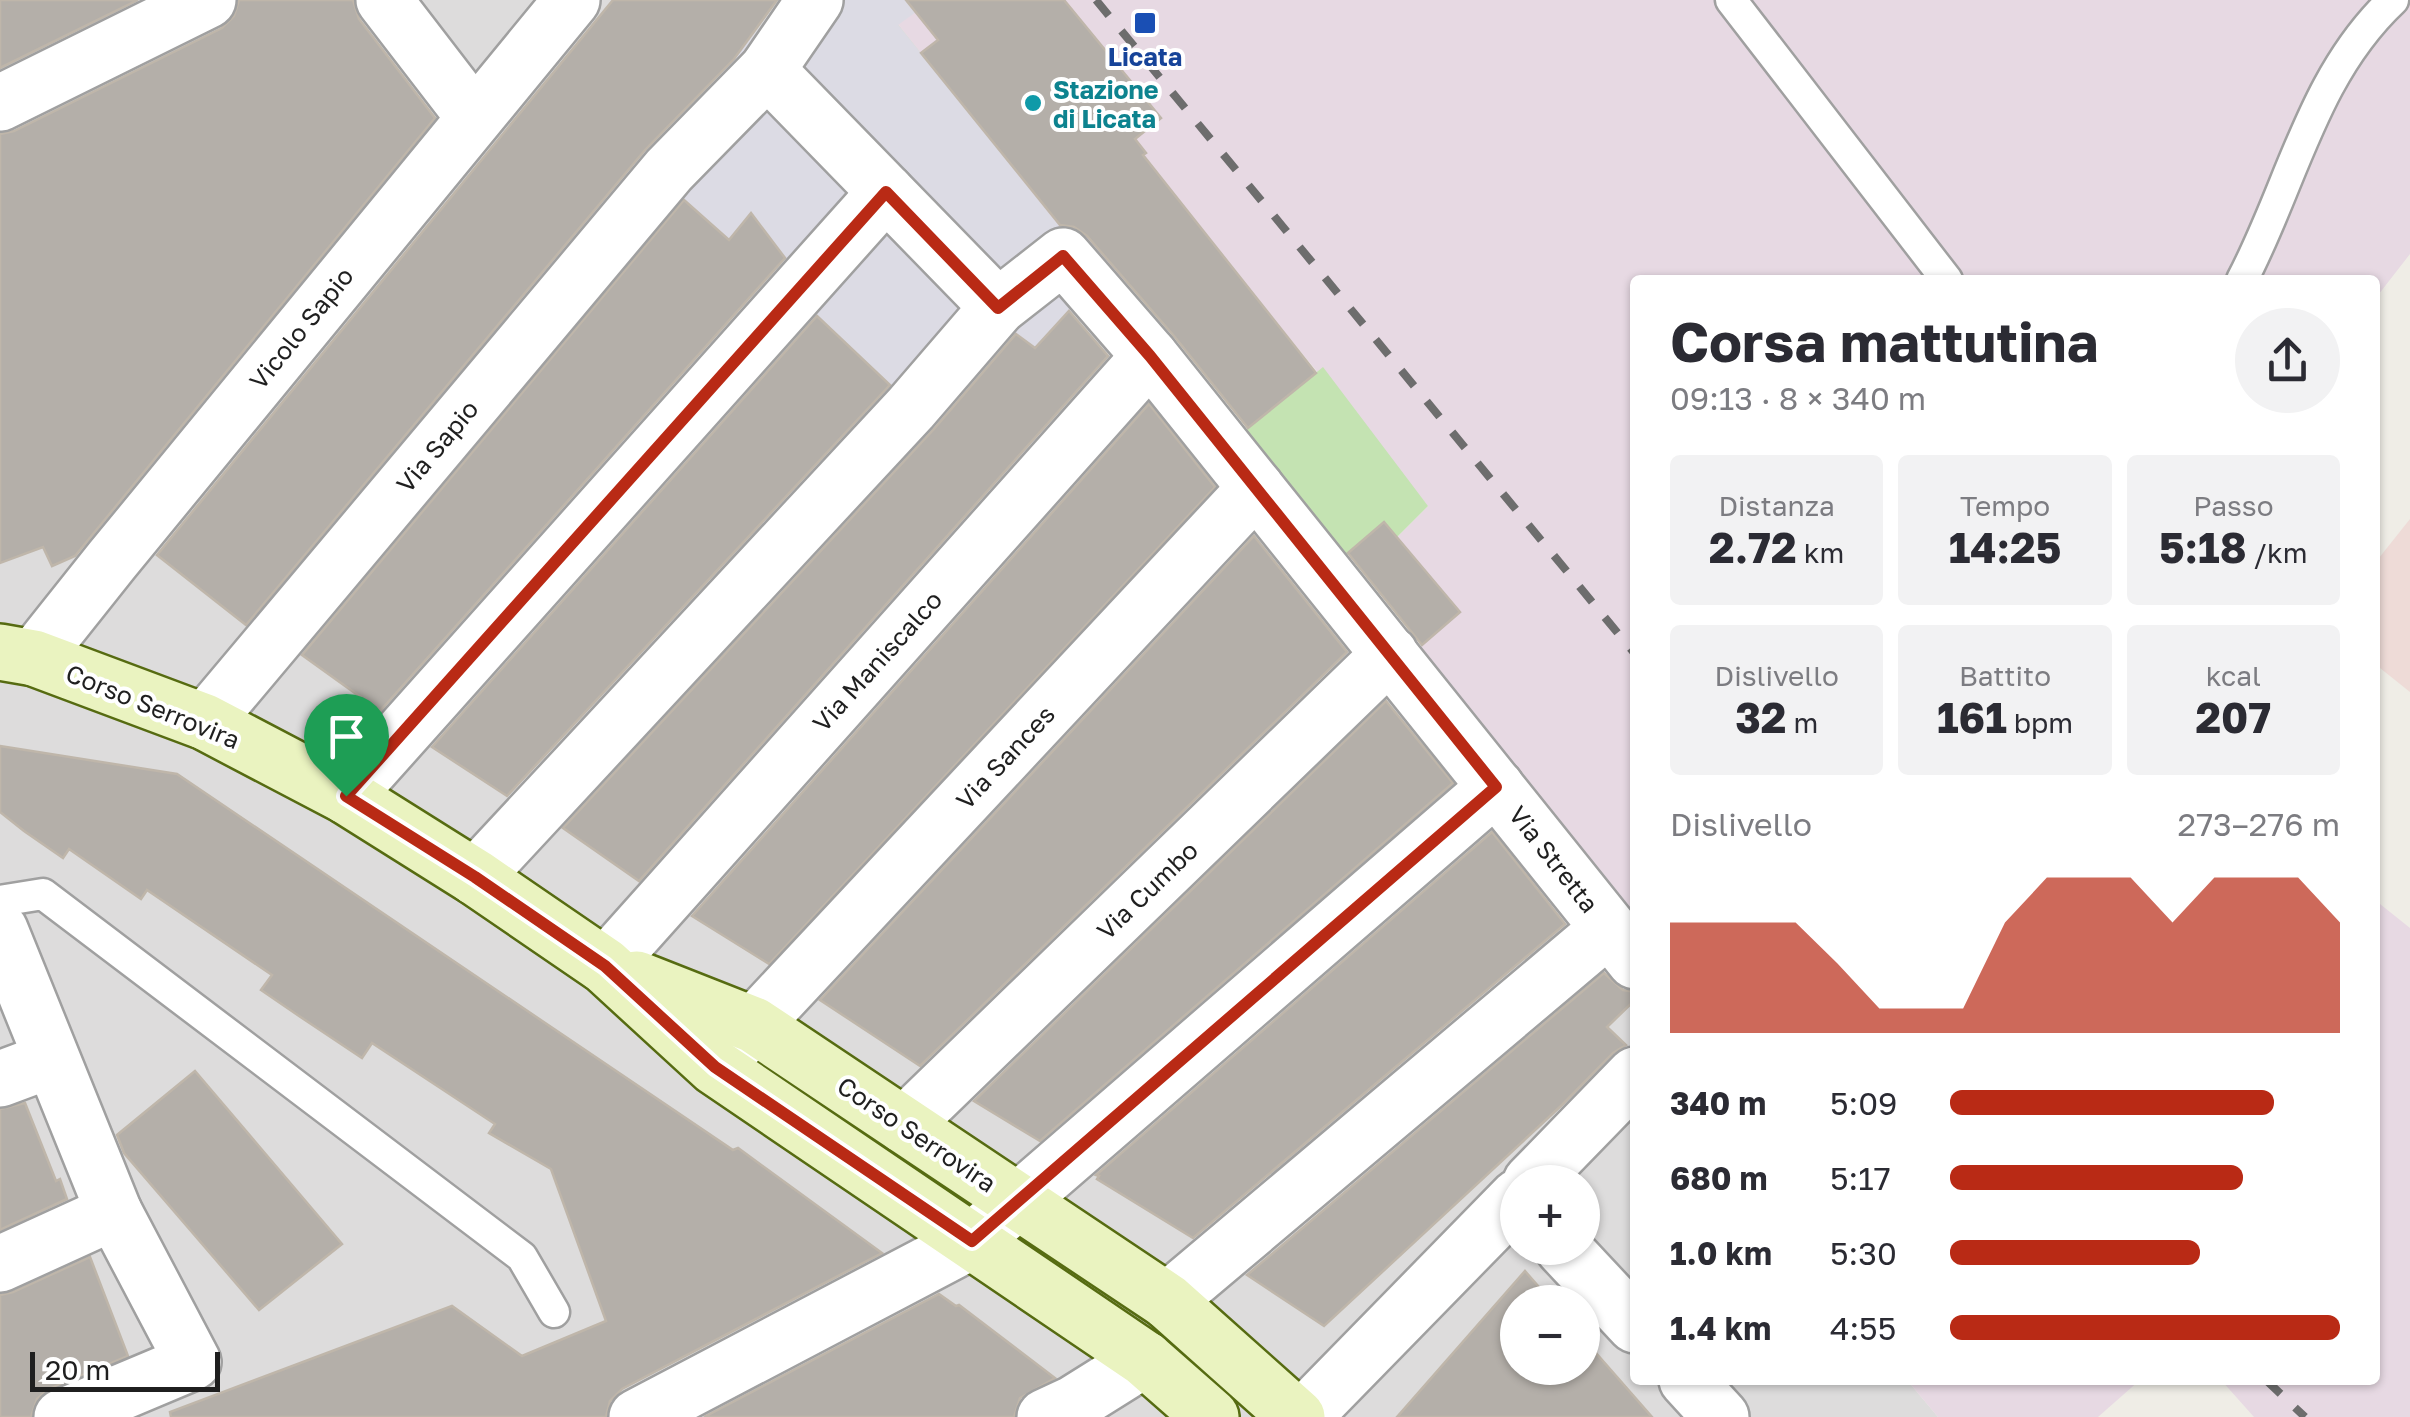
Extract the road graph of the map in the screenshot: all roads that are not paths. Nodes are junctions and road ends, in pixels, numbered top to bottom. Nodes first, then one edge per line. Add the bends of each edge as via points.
1 (208, 0) edge
2 (384, 0) edge
3 (572, 0) edge
4 (815, 0) edge
5 (1731, 0) edge
6 (2393, 0) edge
7 (766, 70) junction
8 (0, 103) edge
9 (474, 117) junction
10 (886, 192) junction
11 (1943, 275) edge
12 (2245, 275) edge
13 (998, 308) junction
14 (1150, 356) junction
15 (1256, 488) junction
16 (1390, 654) junction
17 (17, 655) edge
18 (205, 722) junction
19 (1496, 787) junction
20 (346, 796) junction
21 (475, 877) junction
22 (0, 901) edge
23 (0, 930) edge
24 (1622, 945) edge
25 (605, 966) junction
26 (754, 1025) junction
27 (51, 1060) junction
28 (715, 1067) junction
29 (0, 1079) edge
30 (1630, 1080) edge
31 (904, 1125) junction
32 (1548, 1165) edge
33 (1018, 1201) junction
34 (114, 1212) junction
35 (1500, 1215) edge
36 (972, 1241) junction
37 (0, 1264) edge
38 (1579, 1265) edge
39 (1167, 1301) junction
40 (554, 1312) dead end
41 (1630, 1319) edge
42 (1144, 1358) junction
43 (1692, 1385) edge
44 (62, 1417) edge
45 (637, 1417) edge
46 (1045, 1417) edge
47 (1212, 1417) edge
48 (1300, 1417) edge
49 (1721, 1417) edge

1 - 8 street
2 - 9 street
3 - 9 street, Vicolo Sapio
4 - 7 street, Via Sapio
5 - 11 lane
6 - 12 lane via 2338,66
7 - 10 street
7 - 18 street, Via Sapio via 669,170
9 - 17 street, Vicolo Sapio
10 - 13 street
10 - 20 street
13 - 14 street, Via Stretta via 1063,256
13 - 21 street
14 - 15 street, Via Stretta
14 - 25 street, Via Maniscalco
15 - 16 street, Via Stretta
15 - 26 street, Via Sances
16 - 19 street, Via Stretta
16 - 31 street, Via Cumbo
17 - 18 main road, Corso Serrovira
18 - 20 main road, Corso Serrovira
19 - 24 street, Via Stretta
19 - 33 street
20 - 21 main road, Corso Serrovira
21 - 25 main road, Corso Serrovira
22 - 40 lane via 42,894 522,1256
23 - 27 street
24 - 39 street
25 - 26 main road, Corso Serrovira
25 - 28 main road, Corso Serrovira
26 - 28 street, Via Sances
26 - 31 main road, Corso Serrovira
27 - 29 street
27 - 34 street
28 - 36 main road, Corso Serrovira
30 - 32 street
31 - 33 main road, Corso Serrovira
33 - 36 street
33 - 39 main road, Corso Serrovira
34 - 37 street
34 - 44 street via 193,1362
35 - 48 street
36 - 42 main road, Corso Serrovira
36 - 45 street
38 - 41 street
39 - 48 main road, Corso Serrovira
42 - 46 street
42 - 47 main road, Corso Serrovira
43 - 49 street

